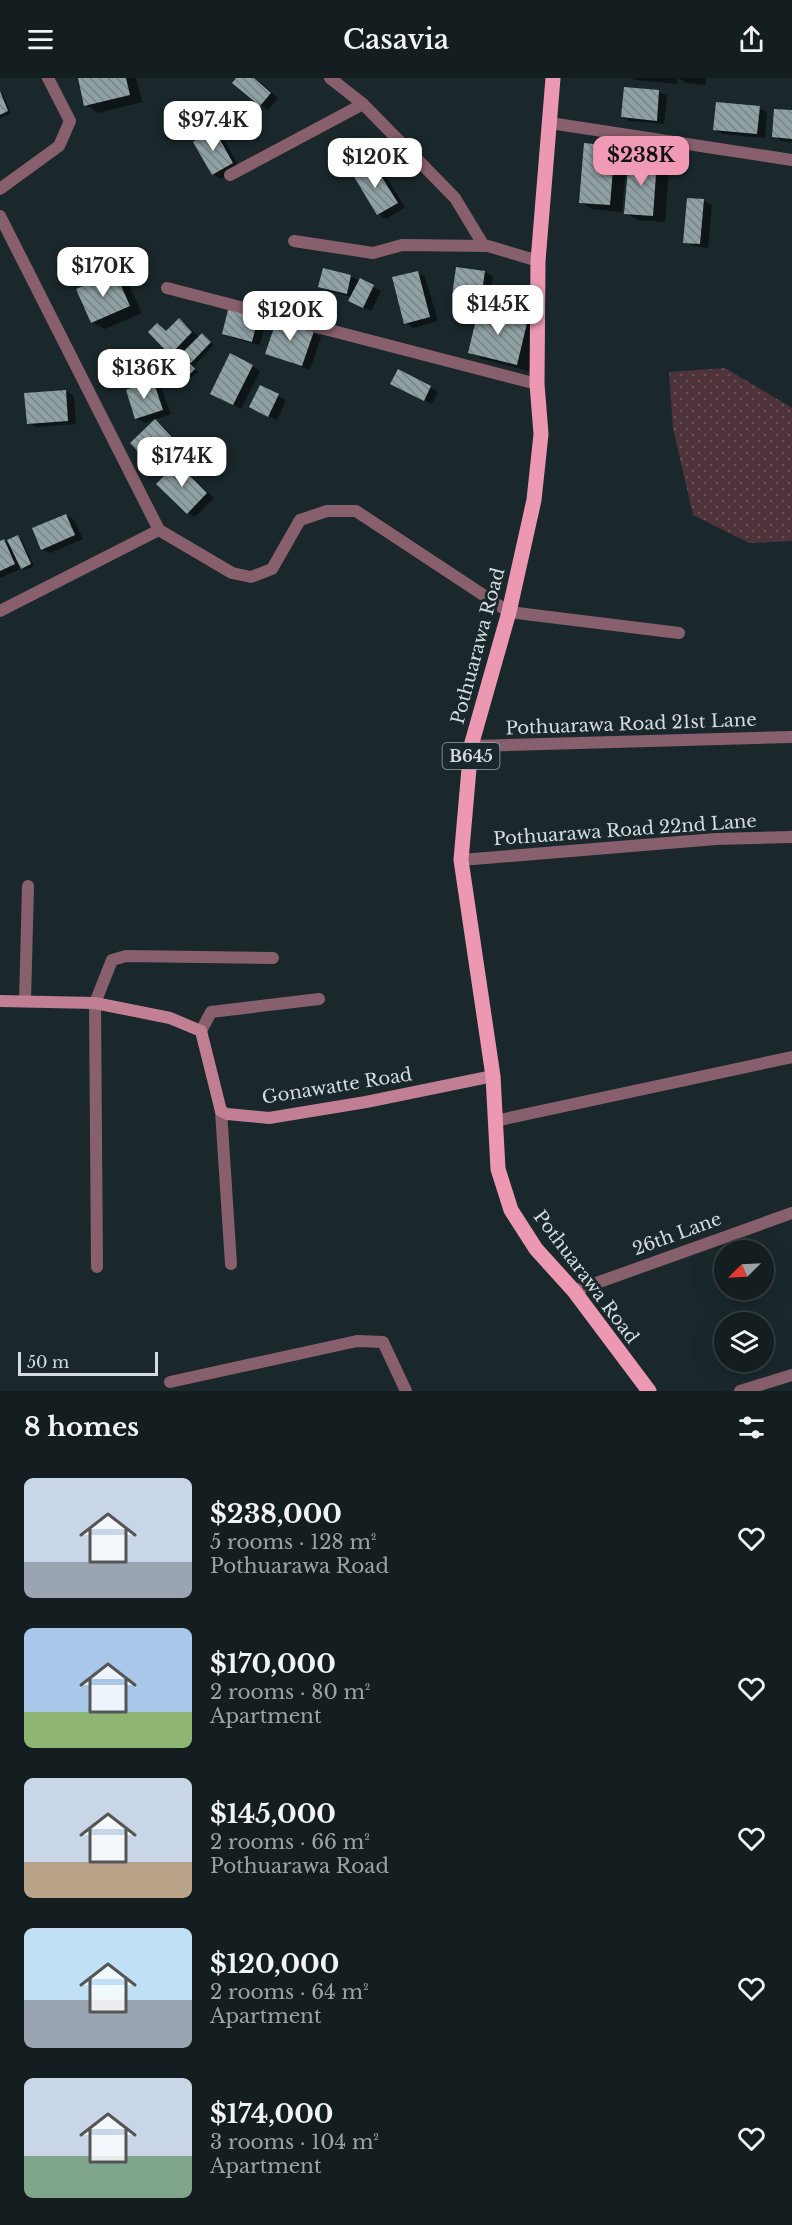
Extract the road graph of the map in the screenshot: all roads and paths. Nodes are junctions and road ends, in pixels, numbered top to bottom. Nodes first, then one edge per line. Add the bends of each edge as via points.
1 (48, 78) edge
2 (330, 78) edge
3 (553, 78) edge
4 (363, 104) junction
5 (550, 123) junction
6 (792, 159) edge
7 (230, 175) dead end
8 (0, 189) edge
9 (0, 216) edge
10 (294, 242) dead end
11 (484, 246) junction
12 (538, 261) junction
13 (167, 288) dead end
14 (537, 384) junction
15 (159, 530) junction
16 (0, 611) edge
17 (509, 612) junction
18 (679, 633) dead end
19 (792, 737) edge
20 (471, 746) junction
21 (792, 837) edge
22 (461, 860) junction
23 (28, 886) dead end
24 (273, 958) dead end
25 (319, 999) dead end
26 (0, 1001) edge
27 (26, 1001) junction
28 (95, 1003) junction
29 (201, 1031) junction
30 (792, 1057) edge
31 (494, 1076) junction
32 (221, 1111) junction
33 (495, 1121) junction
34 (792, 1213) edge
35 (231, 1264) dead end
36 (97, 1267) dead end
37 (574, 1291) junction
38 (792, 1375) edge
39 (171, 1382) dead end
40 (645, 1390) edge
41 (406, 1391) edge
42 (740, 1391) edge

1 - 8 street via 70,121 59,146
2 - 4 street
3 - 5 main road, Pothuarawa Road / B645
4 - 7 street
4 - 11 street via 455,198
5 - 6 street
5 - 12 main road, Pothuarawa Road / B645
9 - 15 street
10 - 11 street via 373,253 402,245
11 - 12 street
12 - 14 main road, Pothuarawa Road / B645
13 - 14 street
14 - 17 main road, Pothuarawa Road / B645 via 541,434 534,500
15 - 16 street
15 - 17 street via 232,573 251,577 272,569 300,520 327,511 356,511
17 - 18 street
17 - 20 main road, Pothuarawa Road / B645
19 - 20 street, Pothuarawa Road 21st Lane
20 - 22 main road, Pothuarawa Road / B645
21 - 22 street, Pothuarawa Road 22nd Lane via 716,839
22 - 31 main road, Pothuarawa Road / B645
23 - 27 street
24 - 28 street via 126,956 112,960
25 - 29 street via 211,1012
26 - 27 street
27 - 28 street
28 - 29 street via 170,1018
28 - 36 street
29 - 32 street
30 - 33 street
31 - 32 street, Gonawatte Road via 269,1118
31 - 33 main road, Pothuarawa Road / B645
32 - 35 street
33 - 37 main road, Pothuarawa Road / B645 via 498,1169 512,1210 536,1249
34 - 37 street, 26th Lane
37 - 40 main road, Pothuarawa Road / B645
38 - 42 street
39 - 41 street via 366,1341 383,1342

